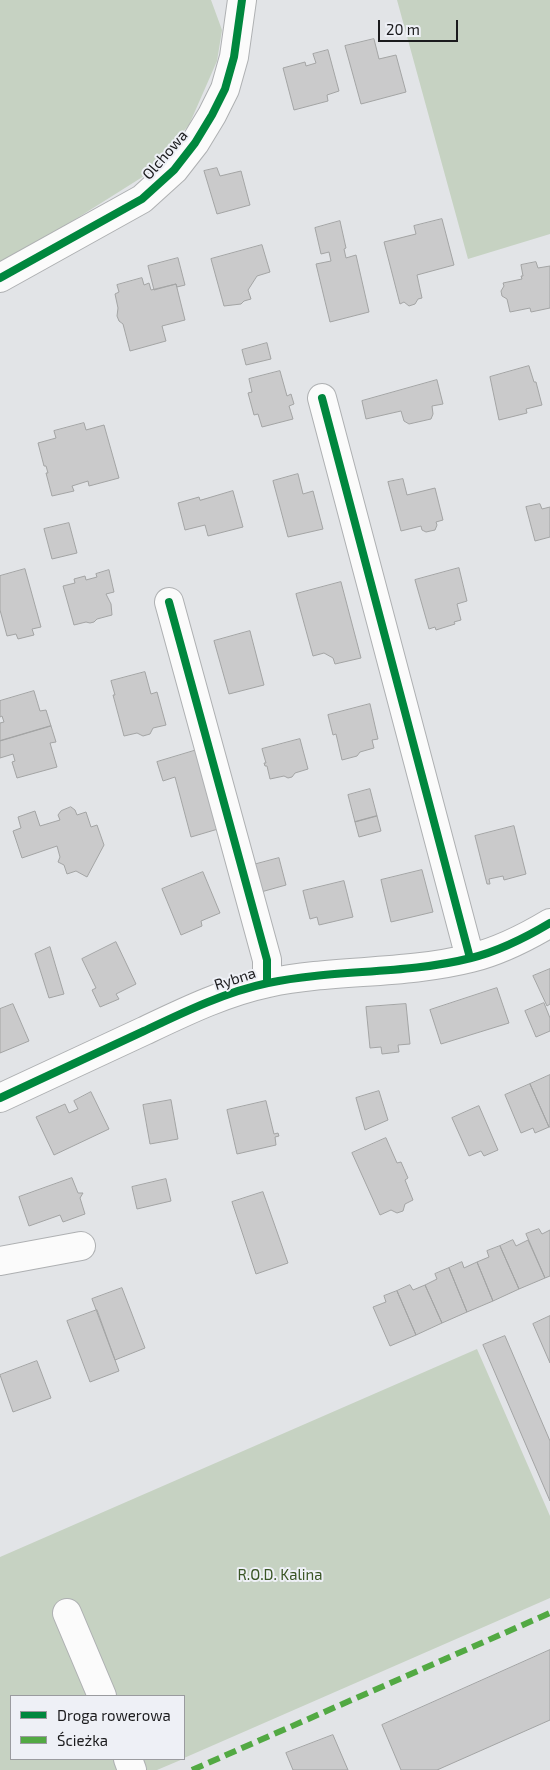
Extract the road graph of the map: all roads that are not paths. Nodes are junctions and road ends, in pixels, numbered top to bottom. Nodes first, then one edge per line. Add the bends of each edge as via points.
1 (242, 0) edge
2 (0, 278) edge
3 (322, 398) dead end
4 (169, 602) dead end
5 (550, 923) edge
6 (470, 958) junction
7 (268, 983) junction
8 (0, 1098) edge
9 (81, 1246) dead end
10 (0, 1261) edge
11 (67, 1613) dead end
12 (102, 1695) edge

1 - 2 street, Olchowa via 234,57 225,89 195,142 174,170 142,200
3 - 6 street
4 - 7 street via 267,960
5 - 6 street, Rybna via 522,939
6 - 7 street, Rybna via 419,967
7 - 8 street, Rybna via 224,996 181,1014
9 - 10 street
11 - 12 street

